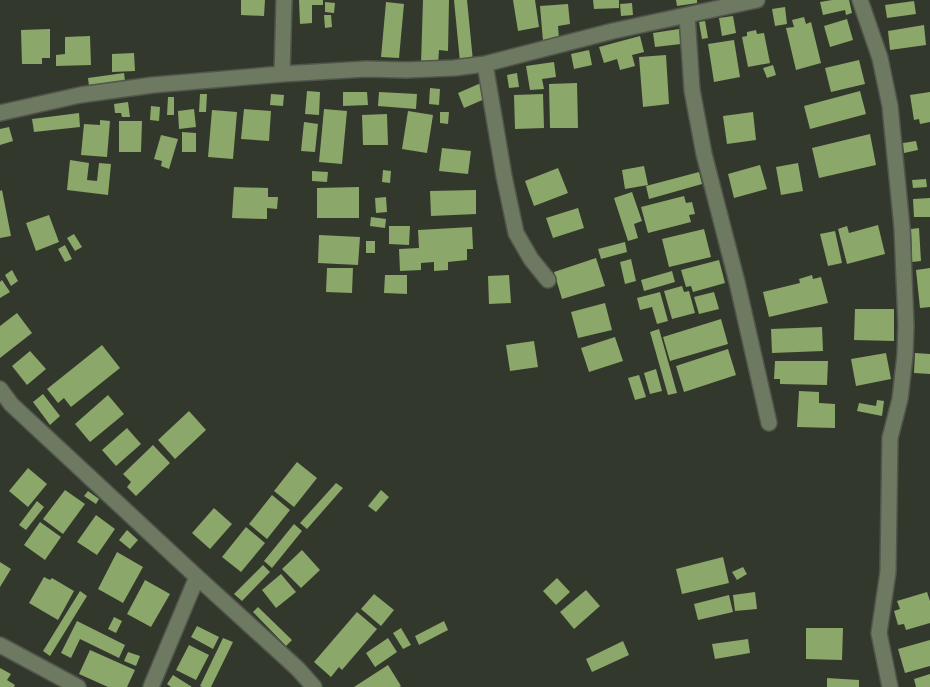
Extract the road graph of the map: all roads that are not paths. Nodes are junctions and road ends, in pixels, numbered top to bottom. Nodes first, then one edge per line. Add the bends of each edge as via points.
1 (284, 0) edge
2 (757, 0) edge
3 (860, 0) edge
4 (687, 15) junction
5 (485, 64) junction
6 (282, 74) junction
7 (0, 113) edge
8 (548, 280) dead end
9 (0, 389) edge
10 (769, 423) dead end
11 (197, 577) junction
12 (0, 645) edge
13 (78, 687) edge
14 (151, 687) edge
15 (314, 687) edge
16 (890, 687) edge

1 - 6 street
2 - 4 street
3 - 16 street via 890,106 904,271 906,356 890,438 888,572 879,633
4 - 5 street
4 - 10 street via 692,90 704,154
5 - 6 street
5 - 8 street via 516,232
6 - 7 street via 80,95
9 - 11 street via 11,404
11 - 14 street
11 - 15 street
12 - 13 street

